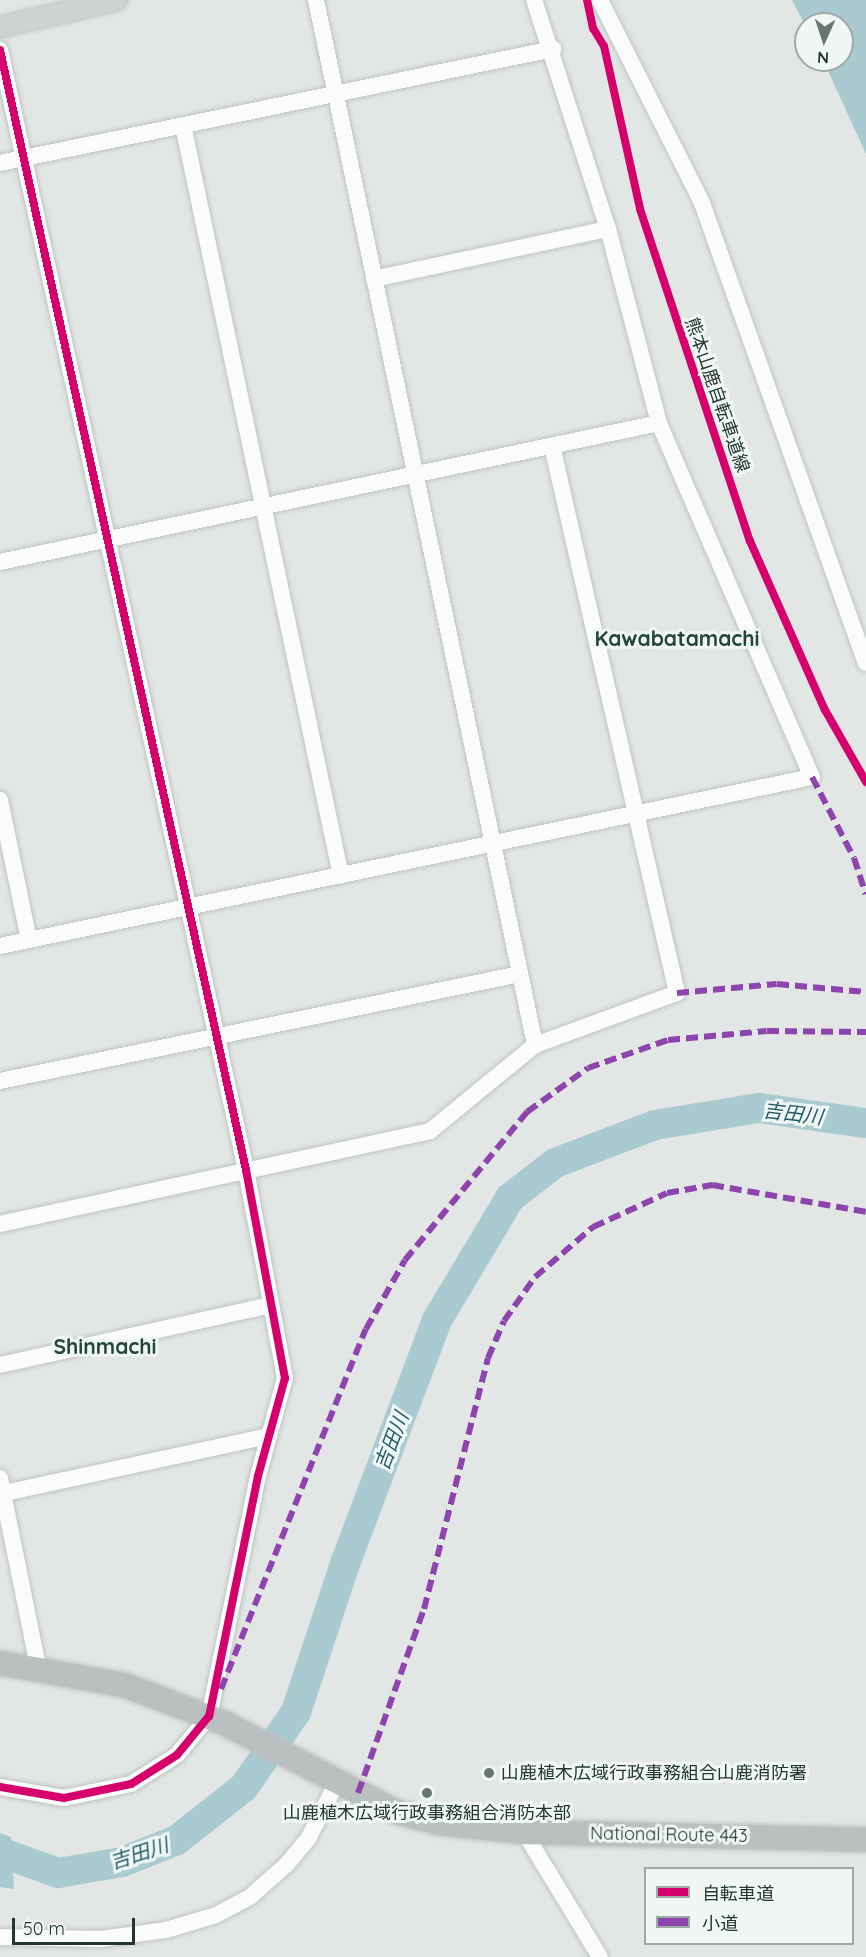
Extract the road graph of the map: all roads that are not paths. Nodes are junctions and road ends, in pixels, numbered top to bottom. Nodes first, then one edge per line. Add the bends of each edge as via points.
1 (117, 0) edge
2 (316, 0) edge
3 (534, 0) edge
4 (600, 0) edge
5 (0, 27) edge
6 (553, 49) junction
7 (0, 50) edge
8 (335, 94) junction
9 (183, 126) junction
10 (24, 158) junction
11 (0, 163) edge
12 (608, 229) junction
13 (374, 279) junction
14 (659, 423) junction
15 (552, 446) junction
16 (416, 475) junction
17 (263, 507) junction
18 (108, 540) junction
19 (0, 562) edge
20 (866, 663) edge
21 (0, 800) edge
22 (633, 815) junction
23 (493, 844) junction
24 (341, 876) junction
25 (188, 907) junction
26 (29, 940) junction
27 (0, 946) edge
28 (520, 974) junction
29 (217, 1036) junction
30 (535, 1045) junction
31 (0, 1081) edge
32 (246, 1170) junction
33 (0, 1224) edge
34 (271, 1305) junction
35 (0, 1365) edge
36 (270, 1436) junction
37 (1, 1489) edge
38 (0, 1663) edge
39 (38, 1667) junction
40 (216, 1719) junction
41 (337, 1782) junction
42 (0, 1787) edge
43 (524, 1832) junction
44 (866, 1840) edge
45 (0, 1937) edge
46 (600, 1957) edge

1 - 5 main road
2 - 8 street
3 - 6 street
4 - 20 street via 702,203
6 - 8 street
6 - 12 street
7 - 10 street
8 - 9 street
8 - 13 street
9 - 10 street
9 - 17 street
10 - 11 street
10 - 18 street
12 - 13 street
12 - 14 street
13 - 16 street
14 - 15 street
14 - 22 street via 812,777
15 - 16 street
15 - 22 street
16 - 17 street
16 - 23 street
17 - 18 street
17 - 24 street
18 - 19 street
18 - 25 street
21 - 26 street
22 - 23 street
22 - 30 street via 677,993
23 - 24 street
23 - 28 street
24 - 25 street
25 - 26 street
25 - 29 street
26 - 27 street
28 - 29 street
28 - 30 street
29 - 31 street
29 - 32 street
30 - 32 street via 430,1131
32 - 33 street
32 - 34 street
34 - 35 street
34 - 36 street via 285,1378
36 - 37 street
36 - 40 street via 232,1592
37 - 39 street
38 - 39 highway, National Route 443
39 - 40 highway, National Route 443 via 124,1685
40 - 41 highway, National Route 443
40 - 42 street via 177,1755 130,1784 64,1798
41 - 43 highway, National Route 443 via 397,1812 439,1823
41 - 45 street via 308,1839 287,1864 251,1896 216,1915 166,1930 101,1939
43 - 44 highway, National Route 443
43 - 46 street

